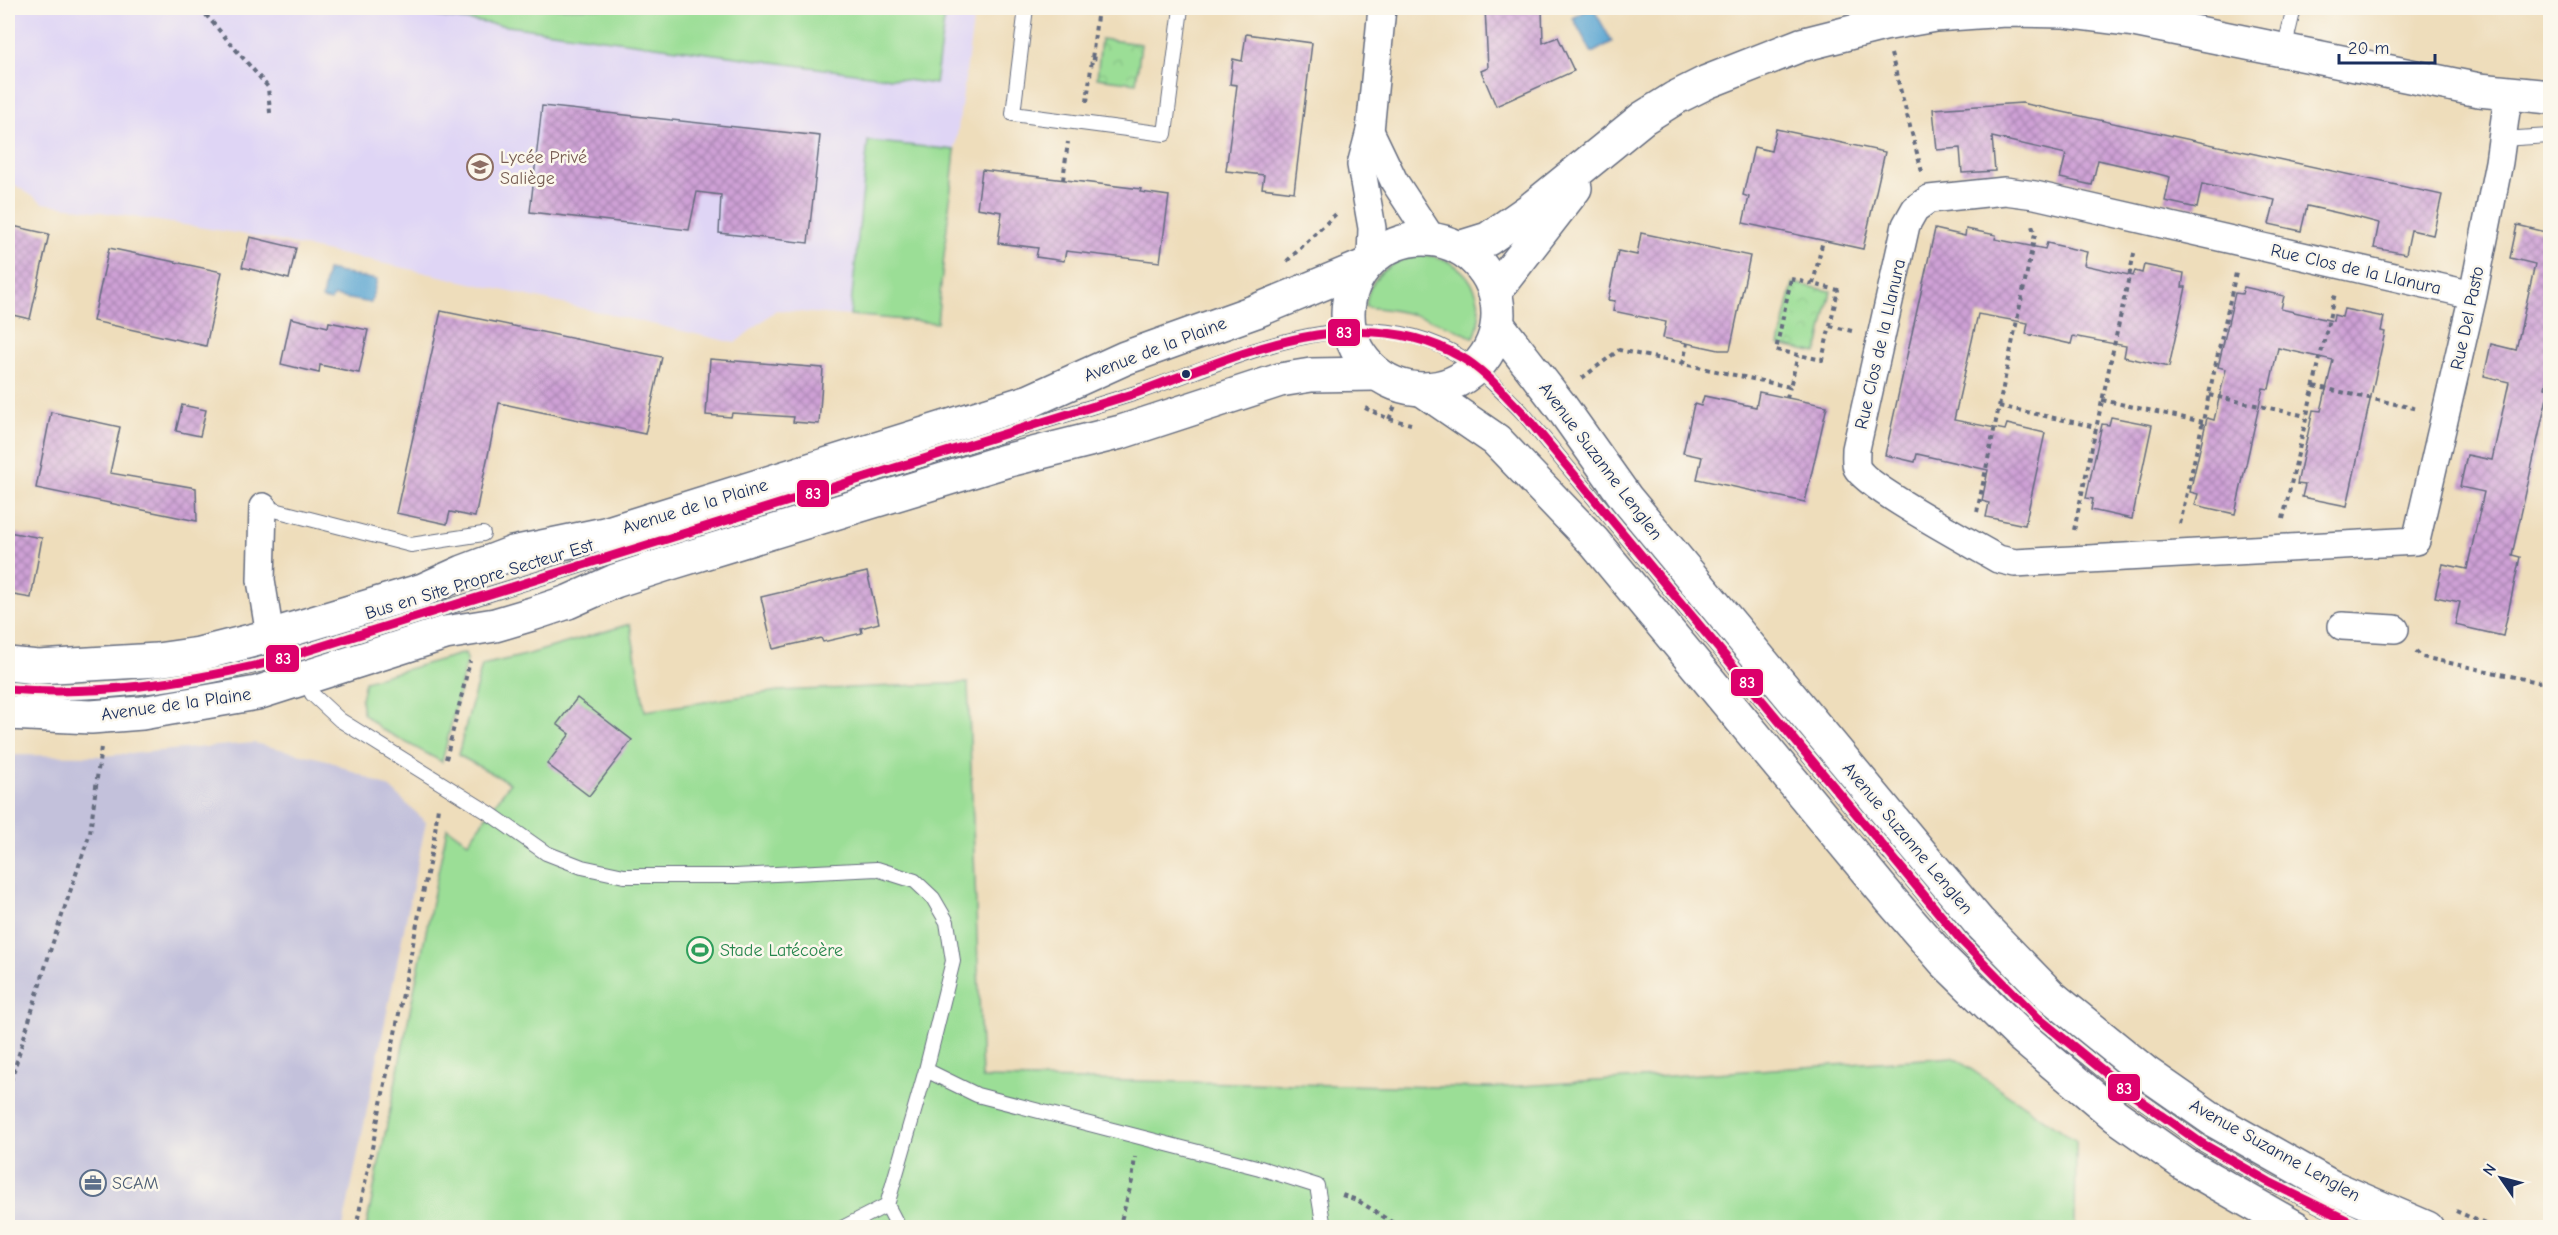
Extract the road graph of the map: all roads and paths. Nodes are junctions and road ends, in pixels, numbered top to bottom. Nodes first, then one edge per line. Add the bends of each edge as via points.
1 (200, 8) edge
2 (1026, 8) edge
3 (1098, 8) edge
4 (1181, 8) edge
5 (1382, 8) edge
6 (2294, 8) edge
7 (2136, 14) edge
8 (2284, 50) junction
9 (1092, 58) junction
10 (1099, 58) dead end
11 (1892, 61) dead end
12 (2511, 94) junction
13 (2550, 97) edge
14 (270, 113) dead end
15 (1077, 123) junction
16 (1370, 131) junction
17 (2550, 136) edge
18 (2502, 139) junction
19 (1599, 155) junction
20 (1063, 180) dead end
21 (2035, 195) junction
22 (1929, 199) junction
23 (1344, 207) dead end
24 (1823, 240) dead end
25 (1445, 243) junction
26 (2135, 249) dead end
27 (1368, 263) junction
28 (1284, 264) dead end
29 (2236, 273) dead end
30 (1813, 284) junction
31 (1495, 291) junction
32 (2335, 292) dead end
33 (2473, 295) junction
34 (1498, 325) junction
35 (1349, 330) junction
36 (1687, 343) dead end
37 (1798, 355) junction
38 (1683, 364) junction
39 (1476, 369) junction
40 (1376, 374) junction
41 (1578, 381) dead end
42 (2314, 386) junction
43 (1790, 387) junction
44 (1423, 390) junction
45 (2209, 395) junction
46 (1788, 398) dead end
47 (2102, 400) junction
48 (1999, 406) junction
49 (2424, 411) dead end
50 (2306, 416) junction
51 (2203, 422) junction
52 (2096, 427) junction
53 (263, 507) joint
54 (483, 534) dead end
55 (1966, 540) junction
56 (2416, 541) joint
57 (2277, 548) junction
58 (2173, 554) junction
59 (2068, 560) junction
60 (2342, 626) dead end
61 (270, 636) junction
62 (2402, 636) joint
63 (471, 656) dead end
64 (8, 664) edge
65 (305, 678) junction
66 (2550, 680) edge
67 (8, 689) edge
68 (8, 713) edge
69 (101, 756) dead end
70 (441, 783) junction
71 (926, 1071) junction
72 (8, 1090) edge
73 (1138, 1136) junction
74 (1317, 1186) junction
75 (887, 1205) junction
76 (2440, 1219) edge
77 (356, 1227) edge
78 (842, 1227) edge
79 (899, 1227) edge
80 (1119, 1227) edge
81 (1324, 1227) edge
82 (1401, 1227) edge
83 (2296, 1227) edge
84 (2364, 1227) edge
85 (2494, 1227) edge

1 - 14 path via 268,87
2 - 15 lane via 1013,114
3 - 9 path
4 - 15 lane via 1165,134
5 - 16 street
6 - 8 lane
7 - 8 street
7 - 19 street via 2005,10 1935,15 1833,36 1751,63 1675,98 1643,118
8 - 12 street
9 - 10 path
9 - 15 path via 1085,112
11 - 22 path
12 - 13 street
12 - 18 street, Rue Del Pasto
15 - 20 path via 1069,133
16 - 25 street via 1389,170
16 - 27 street via 1361,165 1372,228
17 - 18 lane
18 - 33 street, Rue Del Pasto
19 - 25 street via 1488,238
19 - 31 street
21 - 22 street, Rue Clos de la Llanura via 2005,191
21 - 33 street, Rue Clos de la Llanura
21 - 48 path via 2029,222 2035,234
22 - 55 street, Rue Clos de la Llanura via 1915,209 1906,225 1856,450 1857,467 1867,479
23 - 28 path
24 - 30 path
25 - 27 street, Avenue de la Plaine via 1399,243
25 - 31 street via 1477,261
26 - 47 path
27 - 35 street via 1348,303
27 - 61 street, Avenue de la Plaine via 1256,311 1125,358 1030,401 605,534 513,553 423,591
29 - 45 path
30 - 37 path via 1791,279 1778,338 1776,350
30 - 37 path via 1838,290 1822,360
31 - 34 street
32 - 42 path
33 - 56 street, Rue Del Pasto
34 - 39 street via 1491,347
34 - 76 street, Avenue Suzanne Lenglen via 1626,498 1978,921 2051,996 2146,1073 2215,1121 2332,1186
35 - 39 lane, Bus en Site Propre Secteur Est via 1416,337 1461,357
35 - 40 street via 1354,347
35 - 67 lane, Bus en Site Propre Secteur Est via 1269,347 1136,393 271,662 203,679 136,688
36 - 38 path
37 - 43 path
38 - 41 path via 1618,350
38 - 43 path
39 - 44 street via 1460,380
39 - 84 lane, Bus en Site Propre Secteur Est via 1522,412 1962,942 2037,1017 2133,1095 2201,1143 2269,1182
40 - 44 street via 1395,384
40 - 65 street, Avenue de la Plaine via 1311,375 1280,380 1121,432 1005,461 664,565 532,614 446,633
42 - 49 path
42 - 50 path
43 - 46 path
44 - 83 street via 1496,440 1594,542 1891,900 1944,961 2021,1036 2116,1116 2184,1164
45 - 50 path
45 - 51 path
47 - 51 path
47 - 52 path
48 - 52 path
48 - 55 path via 1973,527
50 - 57 path
51 - 58 path
52 - 59 path
53 - 54 lane via 411,545
53 - 61 street via 261,580
55 - 59 street, Rue Clos de la Llanura via 1998,559 2014,563
56 - 57 street, Rue Clos de la Llanura
57 - 58 street, Rue Clos de la Llanura
58 - 59 street, Rue Clos de la Llanura
60 - 62 street
61 - 64 street, Avenue de la Plaine via 157,660 38,667
62 - 66 path via 2422,657 2538,682
63 - 70 path
65 - 68 street, Avenue de la Plaine via 257,693 142,713 91,717
65 - 70 lane via 312,694 340,720
69 - 72 path via 90,833
70 - 71 lane via 546,853 613,874 736,876 877,869 915,881 933,898 946,922 953,961
70 - 77 path via 434,839
71 - 73 lane via 977,1095
71 - 75 lane
73 - 74 lane
73 - 80 path via 1132,1181
74 - 81 lane
74 - 82 path via 1357,1200
75 - 78 lane
75 - 79 lane
76 - 85 path

